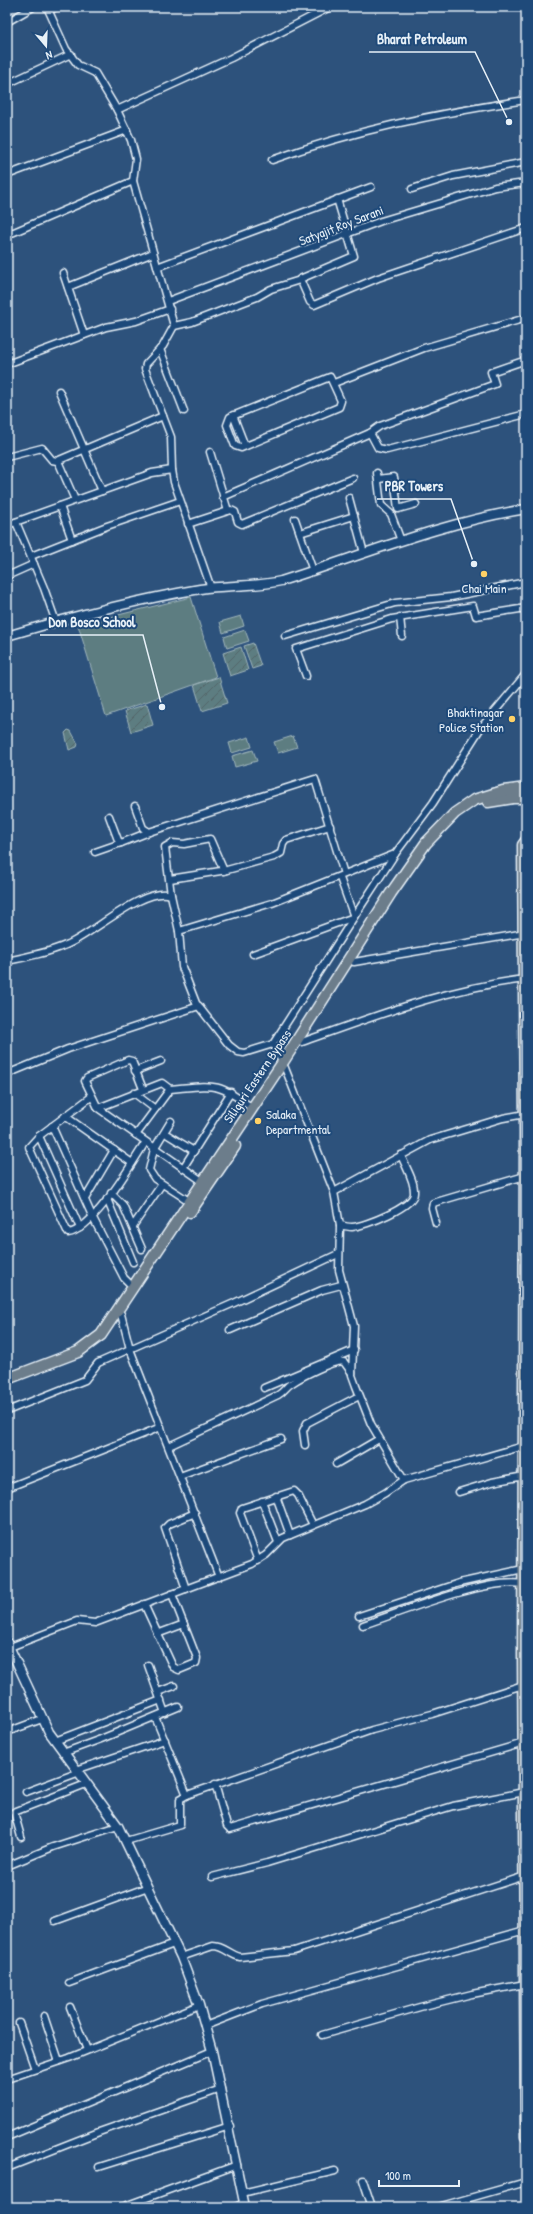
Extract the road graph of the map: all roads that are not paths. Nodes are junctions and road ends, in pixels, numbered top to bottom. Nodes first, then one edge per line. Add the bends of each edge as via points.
1 (33, 7) edge
2 (57, 7) edge
3 (330, 7) edge
4 (48, 8) edge
5 (7, 22) edge
6 (70, 54) junction
7 (7, 84) edge
8 (526, 100) edge
9 (117, 110) junction
10 (127, 130) junction
11 (272, 160) dead end
12 (526, 162) edge
13 (7, 175) edge
14 (133, 181) junction
15 (526, 183) edge
16 (371, 187) dead end
17 (412, 189) dead end
18 (337, 199) junction
19 (526, 228) edge
20 (348, 234) junction
21 (7, 235) edge
22 (154, 253) junction
23 (157, 267) junction
24 (63, 273) dead end
25 (300, 280) junction
26 (68, 287) junction
27 (168, 301) junction
28 (170, 308) junction
29 (526, 318) edge
30 (174, 326) junction
31 (84, 335) junction
32 (160, 349) junction
33 (526, 360) edge
34 (7, 364) edge
35 (334, 383) junction
36 (59, 391) dead end
37 (184, 411) dead end
38 (526, 414) edge
39 (233, 415) junction
40 (163, 416) junction
41 (370, 433) junction
42 (245, 446) junction
43 (84, 450) junction
44 (210, 452) dead end
45 (7, 457) edge
46 (58, 461) junction
47 (172, 470) junction
48 (353, 478) dead end
49 (102, 491) junction
50 (223, 496) junction
51 (349, 498) dead end
52 (75, 500) junction
53 (180, 501) junction
54 (416, 504) dead end
55 (60, 506) junction
56 (398, 509) junction
57 (526, 509) edge
58 (228, 511) junction
59 (389, 512) junction
60 (354, 516) junction
61 (295, 519) dead end
62 (16, 522) junction
63 (188, 524) junction
64 (7, 525) edge
65 (300, 533) junction
66 (72, 540) junction
67 (401, 541) junction
68 (364, 553) junction
69 (31, 556) junction
70 (34, 564) junction
71 (312, 571) junction
72 (7, 576) edge
73 (526, 582) edge
74 (211, 588) junction
75 (526, 608) edge
76 (400, 618) junction
77 (56, 622) junction
78 (7, 636) edge
79 (285, 636) dead end
80 (402, 636) dead end
81 (526, 674) edge
82 (306, 676) dead end
83 (526, 788) edge
84 (526, 798) edge
85 (135, 806) dead end
86 (109, 816) dead end
87 (330, 826) junction
88 (149, 832) junction
89 (526, 841) edge
90 (121, 843) junction
91 (95, 852) dead end
92 (395, 854) junction
93 (224, 871) junction
94 (342, 876) junction
95 (170, 879) junction
96 (171, 895) junction
97 (354, 917) junction
98 (179, 931) junction
99 (525, 933) junction
100 (253, 954) dead end
101 (7, 961) edge
102 (354, 962) junction
103 (525, 979) edge
104 (199, 1006) junction
105 (302, 1042) junction
106 (273, 1044) junction
107 (161, 1061) dead end
108 (284, 1065) junction
109 (135, 1071) junction
110 (7, 1074) edge
111 (143, 1089) junction
112 (170, 1089) junction
113 (231, 1092) junction
114 (134, 1093) junction
115 (92, 1097) junction
116 (98, 1108) junction
117 (252, 1108) junction
118 (155, 1109) junction
119 (525, 1114) edge
120 (65, 1116) junction
121 (171, 1121) dead end
122 (52, 1126) junction
123 (136, 1135) junction
124 (168, 1135) dead end
125 (39, 1136) junction
126 (145, 1143) junction
127 (154, 1149) junction
128 (114, 1150) junction
129 (194, 1151) junction
130 (401, 1155) junction
131 (132, 1163) junction
132 (184, 1168) junction
133 (525, 1176) edge
134 (202, 1181) junction
135 (162, 1184) junction
136 (334, 1192) junction
137 (109, 1196) junction
138 (85, 1199) junction
139 (189, 1201) junction
140 (93, 1218) junction
141 (436, 1223) dead end
142 (340, 1225) junction
143 (133, 1226) junction
144 (80, 1228) junction
145 (142, 1249) dead end
146 (338, 1254) junction
147 (133, 1262) dead end
148 (342, 1285) junction
149 (133, 1288) junction
150 (121, 1314) junction
151 (230, 1330) dead end
152 (130, 1349) junction
153 (354, 1350) junction
154 (352, 1374) junction
155 (7, 1378) edge
156 (7, 1384) edge
157 (264, 1388) dead end
158 (359, 1396) junction
159 (7, 1411) edge
160 (162, 1428) junction
161 (281, 1439) dead end
162 (379, 1439) junction
163 (305, 1445) dead end
164 (169, 1446) junction
165 (524, 1446) junction
166 (336, 1464) dead end
167 (180, 1476) junction
168 (524, 1476) junction
169 (404, 1480) junction
170 (7, 1488) edge
171 (459, 1492) dead end
172 (276, 1496) junction
173 (262, 1501) junction
174 (195, 1513) junction
175 (313, 1525) junction
176 (290, 1535) junction
177 (278, 1542) junction
178 (258, 1561) junction
179 (523, 1569) junction
180 (219, 1577) junction
181 (523, 1584) junction
182 (186, 1589) junction
183 (172, 1594) junction
184 (144, 1604) junction
185 (359, 1616) dead end
186 (184, 1624) junction
187 (363, 1625) dead end
188 (157, 1634) junction
189 (8, 1645) edge
190 (148, 1664) dead end
191 (523, 1685) junction
192 (174, 1686) dead end
193 (158, 1692) junction
194 (161, 1700) junction
195 (178, 1707) dead end
196 (165, 1712) junction
197 (156, 1716) junction
198 (42, 1719) junction
199 (7, 1732) edge
200 (165, 1740) junction
201 (55, 1741) junction
202 (524, 1743) junction
203 (63, 1753) junction
204 (76, 1771) junction
205 (86, 1784) junction
206 (215, 1784) junction
207 (26, 1792) dead end
208 (524, 1792) junction
209 (187, 1795) junction
210 (118, 1826) junction
211 (21, 1837) dead end
212 (126, 1841) junction
213 (7, 1866) edge
214 (525, 1876) junction
215 (212, 1877) dead end
216 (148, 1887) junction
217 (55, 1921) dead end
218 (525, 1930) edge
219 (174, 1944) junction
220 (182, 1957) junction
221 (69, 1983) dead end
222 (525, 1984) edge
223 (199, 2005) junction
224 (70, 2007) dead end
225 (44, 2016) dead end
226 (19, 2023) dead end
227 (205, 2026) junction
228 (322, 2036) dead end
229 (87, 2050) junction
230 (212, 2051) junction
231 (59, 2061) junction
232 (35, 2069) junction
233 (7, 2079) edge
234 (221, 2089) junction
235 (230, 2126) junction
236 (7, 2137) edge
237 (526, 2137) edge
238 (237, 2165) junction
239 (7, 2168) edge
240 (99, 2168) dead end
241 (335, 2171) dead end
242 (363, 2180) dead end
243 (526, 2182) edge
244 (242, 2193) junction
245 (244, 2205) edge
246 (122, 2207) edge
247 (235, 2207) edge
248 (372, 2207) edge
249 (438, 2207) edge

1 - 5 street
2 - 4 street
3 - 9 street via 230,58
4 - 6 street
6 - 7 street
6 - 9 street via 78,65 95,73
8 - 11 street via 471,108 374,128 321,142
9 - 10 street
10 - 13 street
10 - 14 street via 136,159
12 - 17 street via 453,176
14 - 21 street
14 - 22 street
15 - 20 street, Satyajit Roy Sarani via 480,191 381,221
16 - 18 street
18 - 20 street
18 - 23 street
19 - 25 street via 378,278 314,305 310,302
20 - 25 street via 354,257
20 - 27 street, Satyajit Roy Sarani
22 - 23 street
22 - 26 street
23 - 27 street
24 - 26 street
25 - 30 street via 271,288 257,297 192,322
26 - 31 street
27 - 28 street
28 - 30 street
28 - 31 street via 136,321 106,327
29 - 35 street via 424,348
30 - 32 street
31 - 34 street
32 - 37 street
32 - 40 street via 145,366
33 - 41 street via 491,372 495,384 380,426
35 - 39 street via 330,377
35 - 42 street via 341,400 339,407
36 - 43 street
38 - 41 street via 388,450 378,448
39 - 42 street
39 - 42 street via 227,422 233,443 237,448
40 - 43 street
40 - 47 street via 172,442
41 - 50 street
43 - 46 street
43 - 49 street
44 - 50 street
45 - 46 street via 42,448 52,460
46 - 52 street
47 - 49 street via 152,473
47 - 53 street
48 - 58 street via 242,524 238,522 234,511
49 - 52 street
50 - 58 street
51 - 60 street
52 - 55 street
53 - 63 street
53 - 66 street
54 - 56 street
55 - 62 street
55 - 66 street
56 - 59 street
56 - 59 street via 394,477 378,476 381,505
57 - 67 street via 483,516
58 - 63 street
59 - 67 street
60 - 65 street
60 - 68 street
61 - 65 street
62 - 64 street
62 - 69 street
63 - 74 street
65 - 71 street
66 - 69 street
67 - 68 street
68 - 71 street
69 - 70 street
70 - 72 street
70 - 77 street
71 - 74 street via 272,583
73 - 79 street via 457,596 395,603
74 - 77 street via 174,594
75 - 76 street via 476,616 473,606
76 - 80 street
76 - 82 street via 296,649
77 - 78 street
81 - 92 street via 480,729 433,803
83 - 108 main road, Siliguri Eastern Bypass via 503,791 474,800 455,813 430,838 391,893
84 - 102 main road, Siliguri Eastern Bypass via 485,802 450,826 414,869
85 - 88 street via 143,828
86 - 90 street
87 - 88 street via 317,782 312,778
87 - 93 street via 286,840 281,853 274,857
87 - 94 street
88 - 90 street
89 - 99 main road via 523,845
90 - 91 street
92 - 94 street
92 - 97 street
93 - 95 street
93 - 95 street via 210,839 184,844 172,842 164,849
94 - 97 street
94 - 98 street via 272,904
95 - 96 street
96 - 98 street
96 - 101 street via 158,894 137,902 95,930 66,945
97 - 100 street
97 - 106 street
98 - 104 street via 182,967 190,992
99 - 102 street
99 - 103 main road
102 - 105 main road, Siliguri Eastern Bypass
103 - 105 street via 483,984 356,1022
103 - 119 main road
104 - 106 street via 229,1045 238,1052 244,1053
104 - 110 street via 74,1047
105 - 108 main road, Siliguri Eastern Bypass
106 - 108 street
107 - 109 street
108 - 117 main road, Siliguri Eastern Bypass
108 - 136 street
108 - 150 main road, Siliguri Eastern Bypass
109 - 111 street
109 - 115 street via 132,1062 128,1060 87,1078 85,1081
111 - 112 street via 162,1082
111 - 114 street
112 - 113 street via 213,1086
112 - 118 street
113 - 117 street
113 - 129 street
114 - 116 street
114 - 118 street
115 - 116 street
115 - 120 street
116 - 123 street
117 - 134 main road, Siliguri Eastern Bypass
118 - 123 street
119 - 130 street via 451,1133 430,1140
119 - 133 main road
120 - 122 street
120 - 128 street
121 - 127 street
122 - 125 street
122 - 138 street
123 - 126 street
124 - 129 street
125 - 144 street
125 - 144 street via 29,1147 33,1158 66,1232 70,1233
126 - 127 street
126 - 131 street
127 - 132 street
127 - 135 street via 150,1170 152,1176
128 - 131 street
128 - 138 street
129 - 132 street
130 - 136 street
130 - 142 street via 414,1191 413,1197 400,1208 370,1222 352,1227
131 - 137 street
132 - 134 street
133 - 141 street via 433,1203
133 - 165 main road
134 - 139 main road, Siliguri Eastern Bypass
135 - 139 street
135 - 143 street
136 - 142 street
137 - 140 street
137 - 143 street via 124,1205
137 - 147 street
138 - 140 street
139 - 149 main road, Siliguri Eastern Bypass
140 - 144 street
140 - 149 street via 124,1278
142 - 146 street
143 - 145 street
146 - 148 street
146 - 152 street
148 - 151 street via 322,1290
148 - 153 street via 354,1326
149 - 155 main road, Siliguri Eastern Bypass via 101,1335 90,1344 78,1352
150 - 152 street
150 - 156 main road, Siliguri Eastern Bypass via 105,1338 93,1349
152 - 159 street via 98,1363 85,1380
152 - 160 street
153 - 154 street
153 - 157 street
154 - 158 street
154 - 164 street via 344,1362 331,1364 292,1383 278,1395
158 - 162 street
158 - 163 street via 307,1423 303,1431
160 - 164 street
160 - 170 street
161 - 167 street
162 - 166 street
162 - 169 street
164 - 167 street
165 - 168 main road
165 - 169 street
167 - 174 street
168 - 171 street
168 - 179 main road
169 - 175 street via 365,1504
172 - 173 street
172 - 175 street via 290,1491 296,1492
172 - 176 street
173 - 177 street
173 - 178 street via 239,1511
174 - 180 street
174 - 182 street via 165,1528
175 - 176 street
176 - 177 street
177 - 178 street
178 - 180 street
179 - 181 main road
179 - 185 street via 459,1583
180 - 182 street
181 - 187 street via 502,1584 478,1589
181 - 191 main road
182 - 183 street
183 - 184 street
183 - 186 street
184 - 188 street
184 - 189 street via 95,1623 77,1621
186 - 188 street
186 - 188 street via 197,1658 196,1663 175,1669
189 - 198 street
190 - 193 street
191 - 202 main road
191 - 206 street via 372,1730
192 - 193 street
193 - 194 street
194 - 196 street
194 - 201 street
195 - 196 street
196 - 197 street
197 - 200 street
197 - 203 street
198 - 199 street
198 - 201 street
200 - 204 street
200 - 209 street
201 - 203 street
202 - 206 street via 230,1829
202 - 208 main road
203 - 204 street
204 - 205 street
204 - 207 street
205 - 210 street
205 - 211 street via 14,1812
206 - 209 street
208 - 214 main road
208 - 215 street via 452,1806 267,1864
209 - 212 street via 180,1799 180,1825
210 - 212 street
210 - 213 street via 53,1847
212 - 216 street
214 - 218 main road
214 - 220 street via 294,1951 240,1957 233,1956 219,1946 213,1946
216 - 217 street
216 - 219 street
218 - 222 main road
218 - 227 street via 262,2004
219 - 220 street
219 - 221 street
220 - 223 street
222 - 228 street via 427,2005
222 - 237 main road
223 - 227 street
223 - 229 street
224 - 229 street
225 - 231 street
226 - 232 street
227 - 230 street
229 - 231 street
230 - 234 street
230 - 236 street
231 - 232 street
232 - 233 street
234 - 235 street
234 - 239 street
235 - 238 street
235 - 240 street
238 - 244 street
238 - 246 street
241 - 244 street
242 - 248 street
243 - 249 street
244 - 245 street
245 - 247 street

